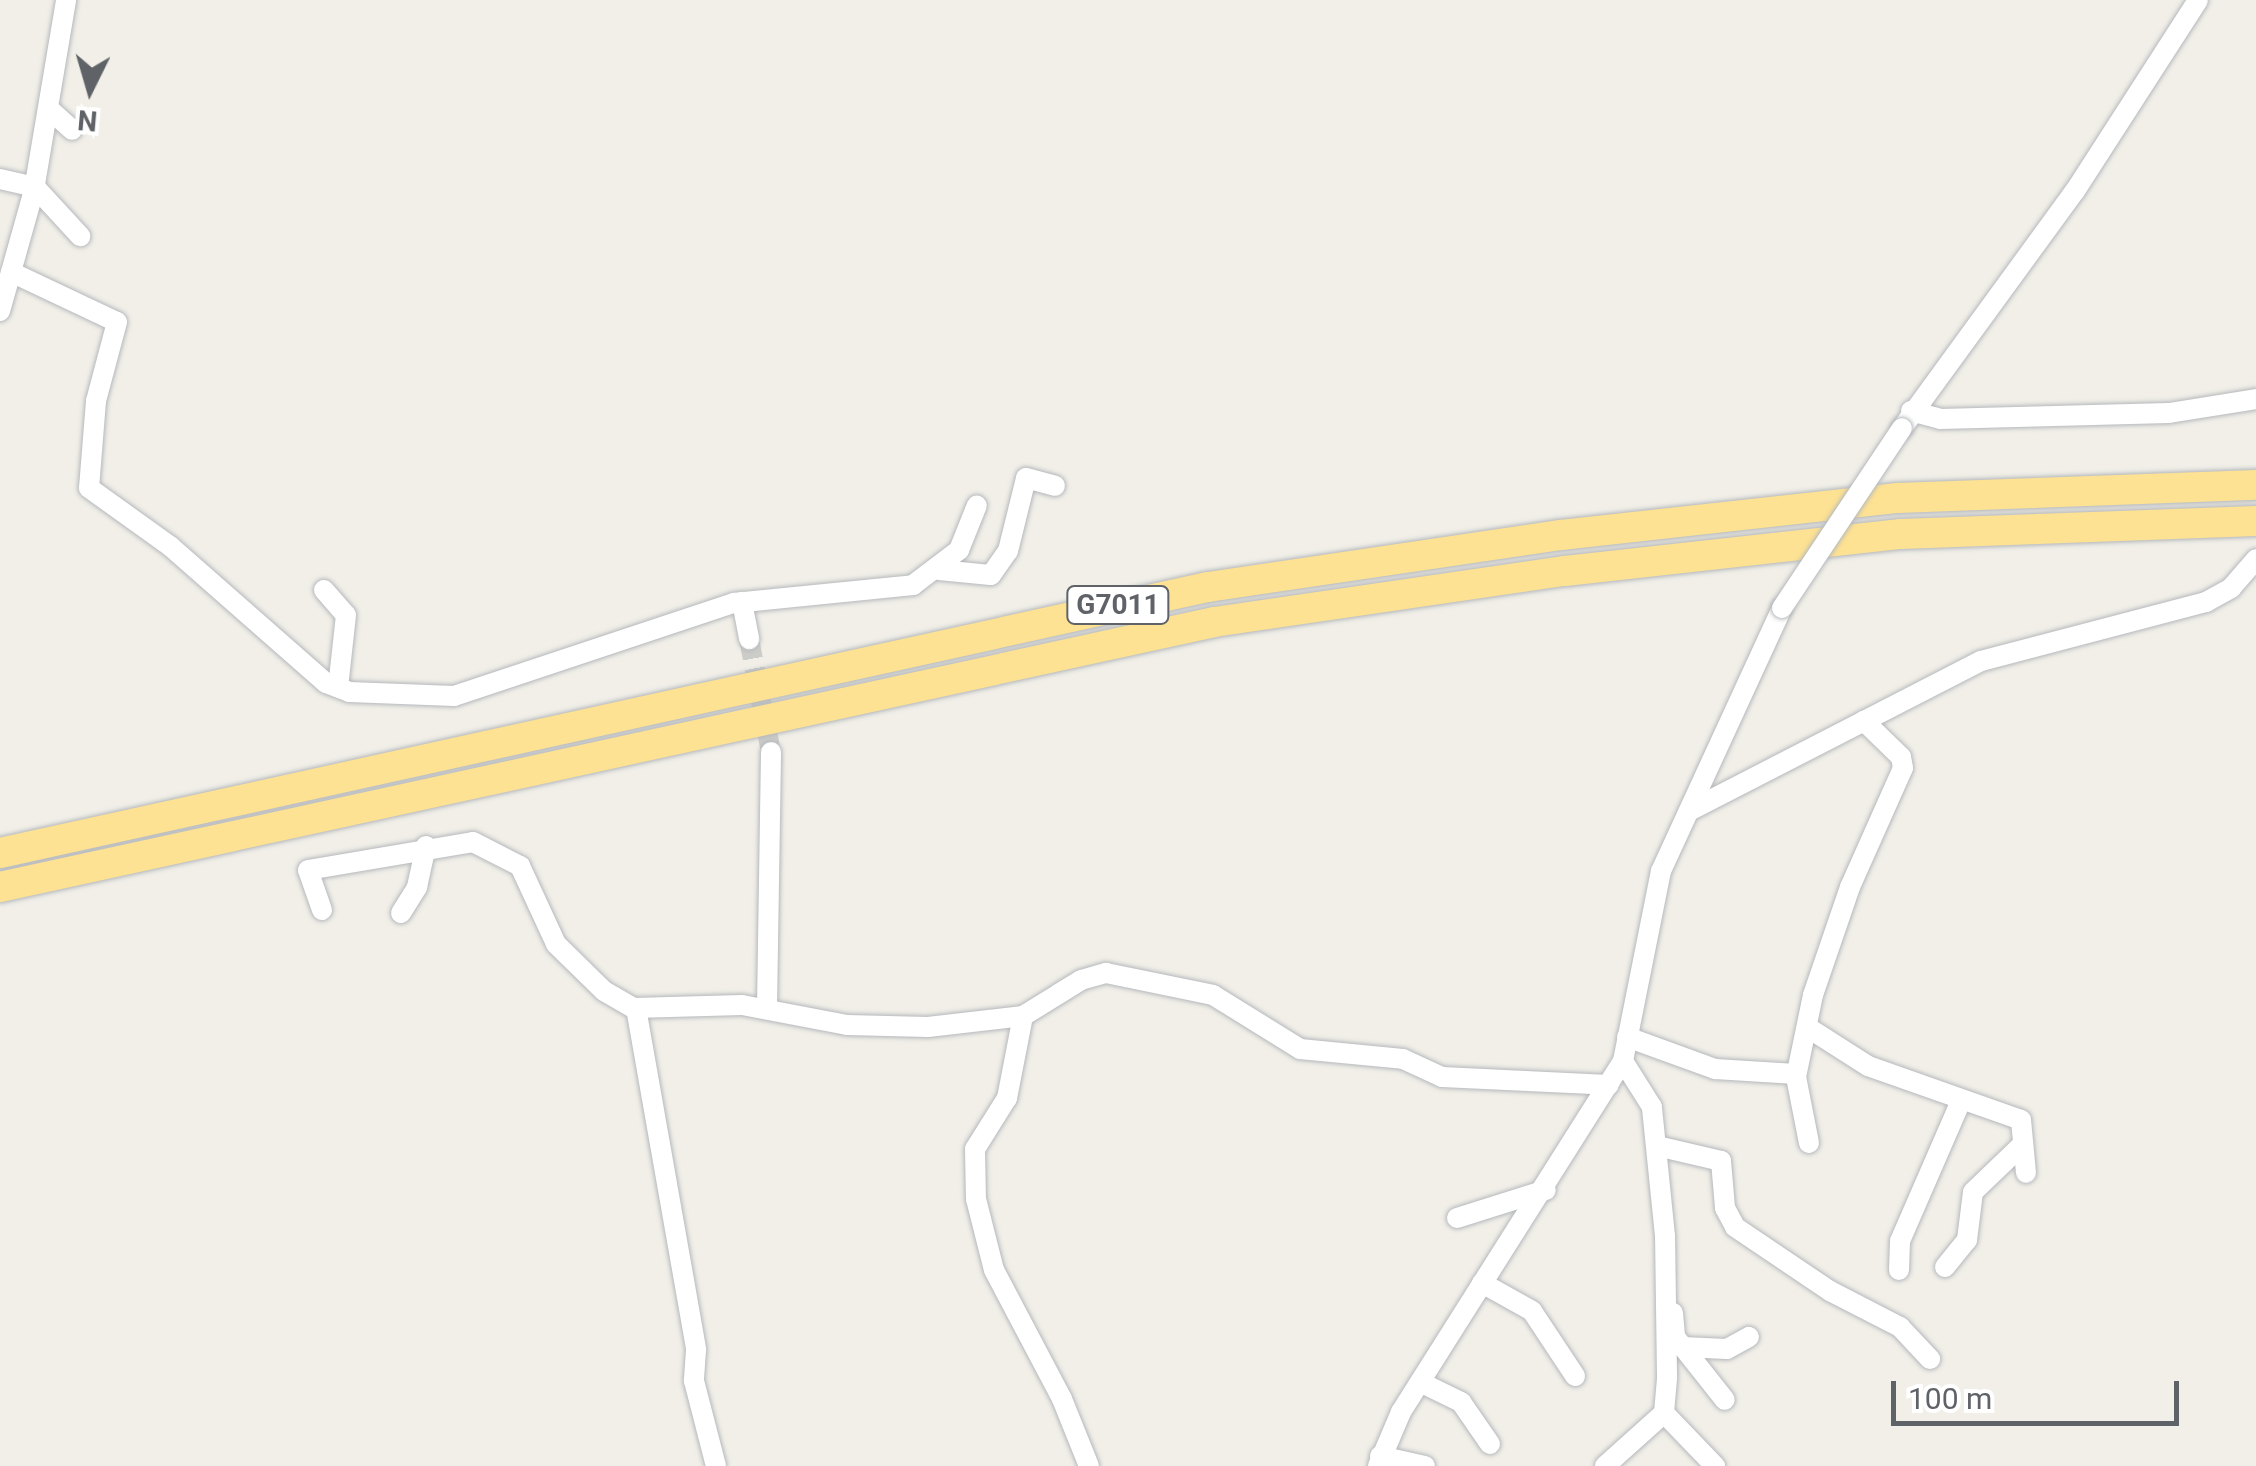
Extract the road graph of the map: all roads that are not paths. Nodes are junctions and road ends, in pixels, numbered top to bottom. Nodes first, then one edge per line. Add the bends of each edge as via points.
1 (66, 0) edge
2 (2198, 0) edge
3 (49, 109) junction
4 (72, 130) dead end
5 (0, 178) edge
6 (34, 187) junction
7 (80, 236) dead end
8 (11, 272) junction
9 (0, 312) edge
10 (2256, 400) edge
11 (1907, 420) junction
12 (1055, 486) dead end
13 (2256, 486) edge
14 (976, 505) dead end
15 (2256, 522) edge
16 (964, 543) junction
17 (939, 570) junction
18 (2252, 571) edge
19 (966, 575) junction
20 (324, 590) dead end
21 (742, 602) junction
22 (749, 639) tunnel mouth
23 (338, 688) junction
24 (1864, 721) junction
25 (771, 752) tunnel mouth
26 (1688, 812) junction
27 (426, 846) junction
28 (0, 853) edge
29 (0, 886) edge
30 (322, 910) dead end
31 (402, 912) dead end
32 (636, 1008) junction
33 (767, 1008) junction
34 (1023, 1016) junction
35 (1806, 1027) junction
36 (1627, 1038) junction
37 (1623, 1061) junction
38 (1796, 1074) junction
39 (1610, 1084) junction
40 (1961, 1101) junction
41 (1809, 1144) dead end
42 (1657, 1146) junction
43 (2021, 1146) junction
44 (2026, 1173) dead end
45 (1546, 1190) junction
46 (1457, 1218) dead end
47 (1665, 1242) junction
48 (1945, 1267) dead end
49 (1899, 1270) dead end
50 (1482, 1283) junction
51 (1749, 1337) dead end
52 (1682, 1347) junction
53 (1930, 1359) dead end
54 (1575, 1376) dead end
55 (1420, 1382) junction
56 (1725, 1400) dead end
57 (1664, 1413) junction
58 (1490, 1444) dead end
59 (1379, 1461) edge
60 (1707, 1463) edge
61 (716, 1466) edge
62 (1089, 1466) edge
63 (1424, 1466) edge
64 (1605, 1466) edge

1 - 3 street
2 - 11 street via 2075,191
3 - 4 street
3 - 6 street
5 - 6 street
6 - 7 street
6 - 8 street
8 - 9 street
8 - 23 street via 118,322 96,402 89,488 170,546
10 - 11 street via 2169,413
11 - 26 street, bridge via 1782,608
12 - 19 street via 1026,478 1005,558 991,575
13 - 28 highway, G7011 via 1898,498 1561,535 1208,587
14 - 16 street
15 - 29 highway, G7011 via 1901,534 1566,571 1214,622
16 - 17 street
16 - 19 street
17 - 19 street
17 - 21 street via 898,588
18 - 24 street via 2206,602 1980,662
20 - 23 street via 346,615
21 - 22 street
21 - 23 street via 578,650 493,688 454,696 372,697
24 - 26 street
24 - 35 street via 1900,757 1902,768 1850,887
25 - 33 street
26 - 36 street via 1661,871
27 - 30 street via 308,870
27 - 31 street via 417,887
27 - 32 street via 473,842 509,856 530,879 556,944 604,990
32 - 33 street
32 - 61 street via 696,1350 694,1381
33 - 34 street via 876,1028
34 - 39 street via 1081,980 1106,973 1212,996 1300,1049 1403,1059 1442,1077
34 - 62 street via 1003,1109 975,1148 976,1199 994,1270
35 - 38 street
35 - 40 street via 1848,1057
36 - 37 street
36 - 38 street via 1705,1067
37 - 39 street
37 - 42 street via 1652,1107
38 - 41 street
39 - 45 street
40 - 43 street via 2021,1120
40 - 49 street via 1900,1241
42 - 47 street
42 - 53 street via 1721,1161 1725,1208 1735,1227 1900,1327
43 - 44 street
43 - 48 street via 1980,1180 1967,1210 1967,1240
45 - 46 street
45 - 50 street
47 - 52 street
47 - 57 street
50 - 54 street via 1532,1311
50 - 55 street
51 - 52 street via 1727,1349
52 - 56 street
55 - 58 street via 1461,1402
55 - 59 street
57 - 60 street
57 - 64 street
59 - 63 street

